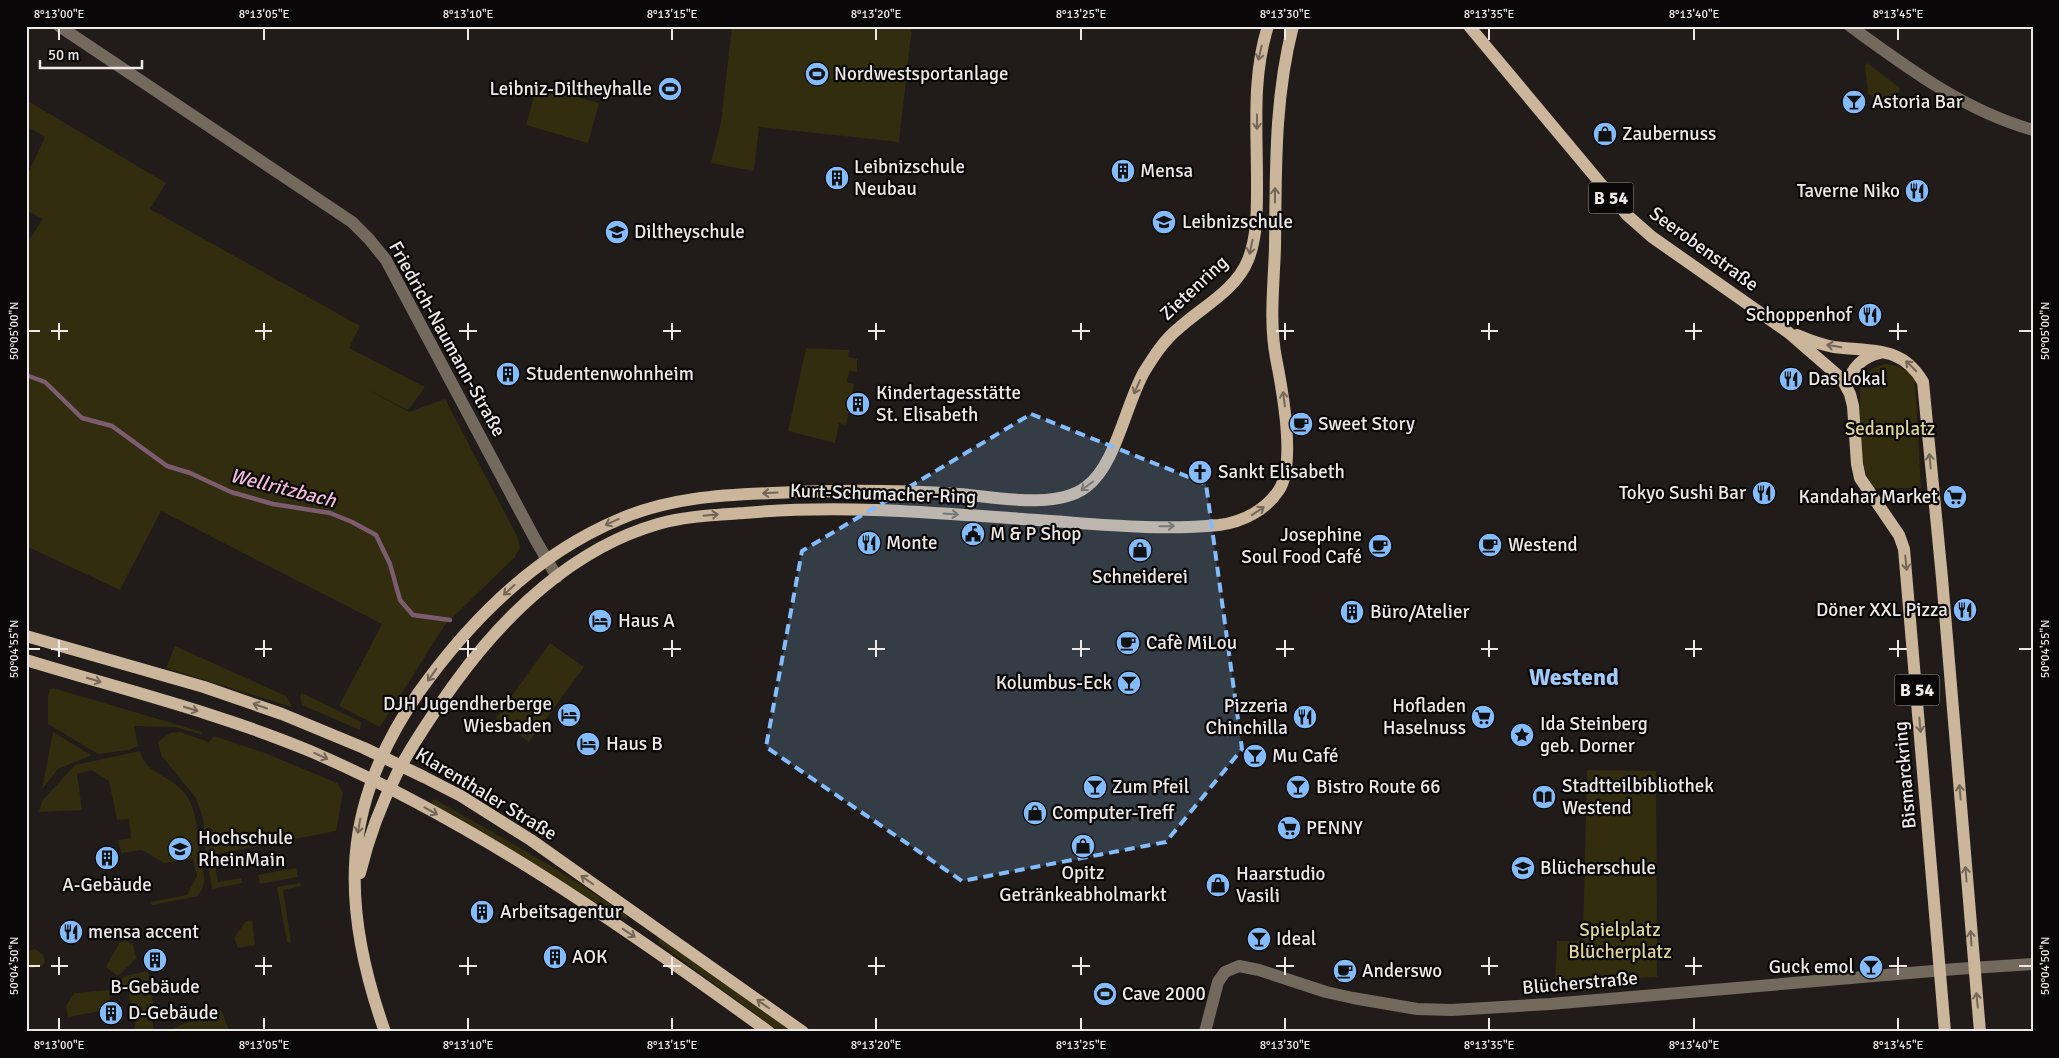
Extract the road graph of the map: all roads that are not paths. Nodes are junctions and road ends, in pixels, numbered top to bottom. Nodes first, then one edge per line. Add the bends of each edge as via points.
1 (60, 26) edge
2 (1268, 26) edge
3 (1293, 26) edge
4 (1469, 26) edge
5 (1850, 26) edge
6 (2033, 130) edge
7 (1789, 332) junction
8 (1882, 352) junction
9 (1847, 386) junction
10 (1113, 446) joint
11 (547, 560) junction
12 (557, 577) junction
13 (26, 636) edge
14 (26, 660) edge
15 (381, 756) junction
16 (400, 765) junction
17 (371, 779) junction
18 (388, 788) junction
19 (356, 897) junction
20 (2033, 964) edge
21 (1974, 968) junction
22 (1940, 970) junction
23 (385, 1032) edge
24 (769, 1032) edge
25 (803, 1032) edge
26 (1206, 1032) edge
27 (1945, 1032) edge
28 (1980, 1032) edge

1 - 11 street, Friedrich-Naumann-Straße via 352,222 369,239 386,260
2 -> 10 main road, Zietenring via 1258,61 1257,209 1249,259 1227,289 1162,345 1138,383
12 -> 3 main road, Kurt-Schumacher-Ring via 632,533 658,524 711,515 864,508 1126,526 1222,525 1251,515 1270,501 1284,482 1286,468 1285,408 1274,344 1274,294 1277,130 1281,82
4 - 7 main road, Seerobenstraße / B 54 via 1627,216 1652,237
5 - 6 street via 1957,100
8 -> 7 main road, B 54 via 1832,346
7 - 9 main road, B 54
8 - 9 main road via 1859,364
21 -> 8 main road, B 54 via 1923,382 1908,363 1895,354
9 -> 22 main road, Bismarckring / B 54 via 1853,406 1858,472 1864,486 1899,535 1906,560
10 -> 11 main road, Kurt-Schumacher-Ring via 1106,466 1096,479 1078,492 1058,499 854,490 694,499 649,508 621,518
11 - 12 street, Friedrich-Naumann-Straße
11 -> 15 main road, Kurt-Schumacher-Ring via 507,592 462,636 414,700
12 - 16 main road, Kurt-Schumacher-Ring via 500,628 474,658
15 -> 13 main road, Klarenthaler Straße via 244,700
14 -> 17 main road via 244,726
15 - 16 main road, Klarenthaler Straße
15 - 17 main road, Kurt-Schumacher-Ring
16 - 18 main road, Kurt-Schumacher-Ring
25 -> 16 main road, Klarenthaler Straße via 532,840 460,796
17 - 18 main road
17 -> 19 main road, Kurt-Schumacher-Ring via 357,834
18 - 19 main road, Kurt-Schumacher-Ring via 367,844
18 -> 24 main road via 467,831 567,892 674,963
19 - 23 main road, Kurt-Schumacher-Ring via 362,958
20 - 21 street, Blücherstraße
21 - 22 street, Blücherstraße
28 -> 21 main road, B 54
22 - 26 street, Blücherstraße via 1452,1010 1377,1003 1326,992 1239,966 1228,969 1218,982
22 - 27 main road, Bismarckring / B 54

